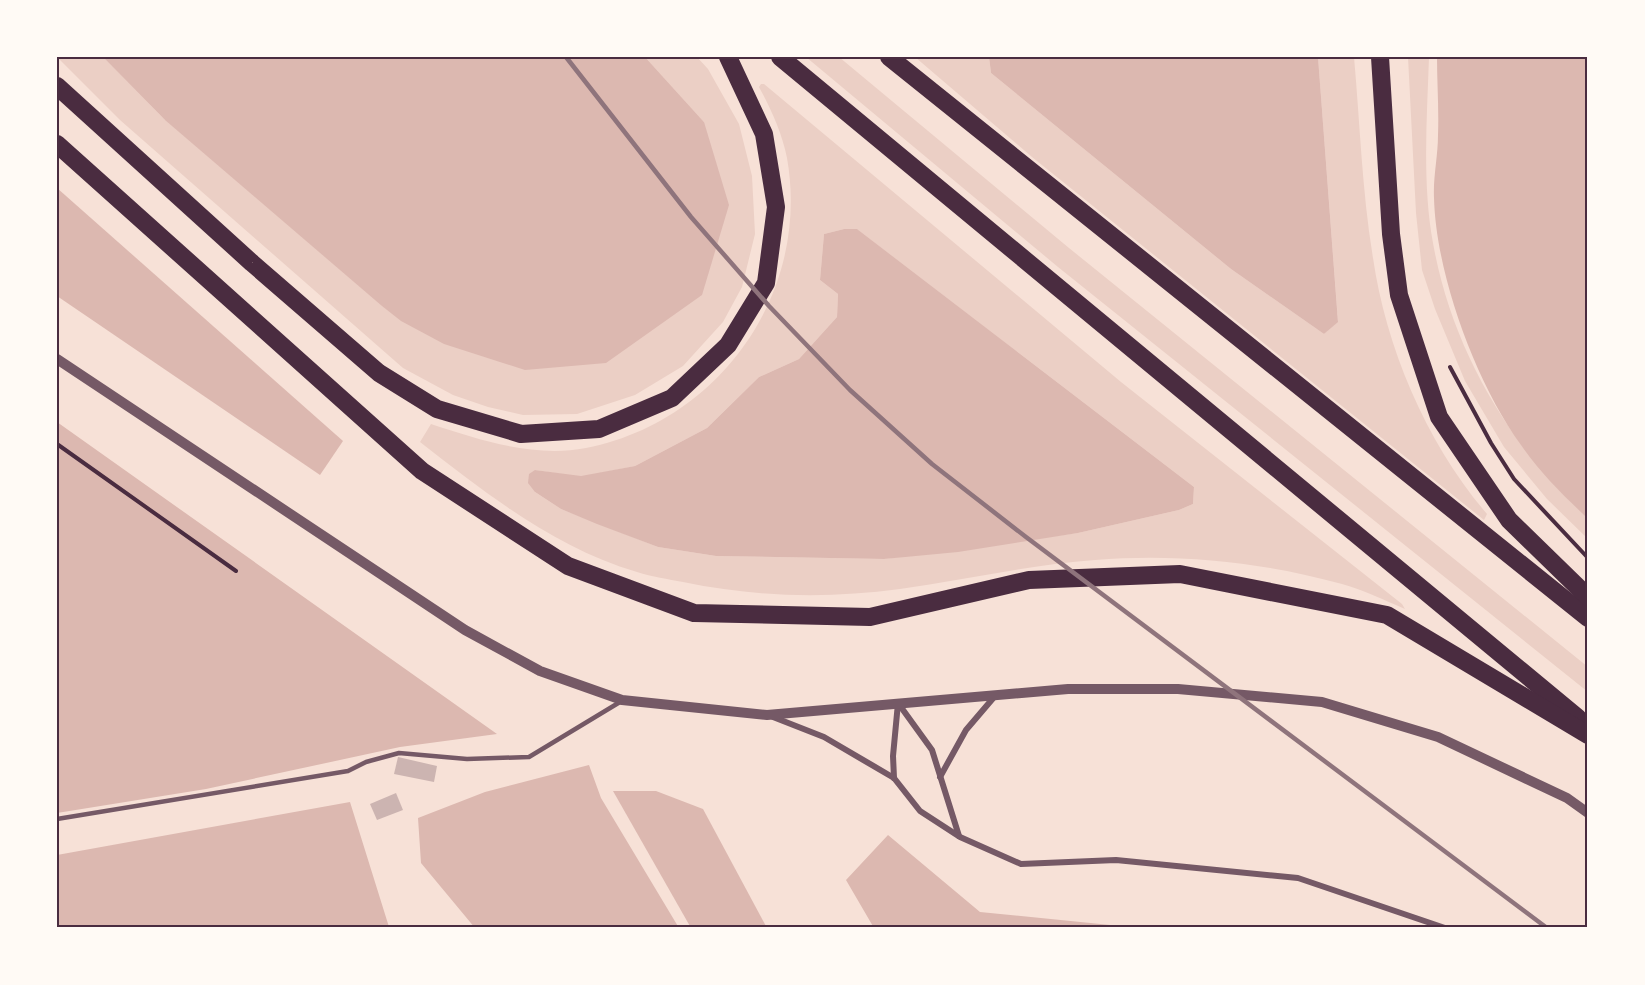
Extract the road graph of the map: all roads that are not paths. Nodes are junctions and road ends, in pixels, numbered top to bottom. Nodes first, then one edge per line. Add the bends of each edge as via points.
1 (728, 57) edge
2 (780, 57) edge
3 (889, 57) edge
4 (1380, 57) edge
5 (57, 86) edge
6 (57, 144) edge
7 (57, 359) edge
8 (1588, 597) edge
9 (1588, 618) edge
10 (996, 694) junction
11 (622, 700) junction
12 (898, 703) junction
13 (767, 715) junction
14 (1588, 727) edge
15 (1588, 735) edge
16 (940, 777) junction
17 (894, 778) junction
18 (1588, 813) edge
19 (57, 819) edge
20 (960, 837) junction
21 (1445, 928) edge

1 - 5 highway via 764,134 776,207 766,283 728,345 672,398 599,429 521,434 437,409 379,373
2 - 14 highway
3 - 9 highway
4 - 8 highway via 1391,234 1399,295 1439,417 1509,520
6 - 15 highway via 422,471 568,566 694,613 870,617 1029,580 1180,574 1387,615
7 - 11 street via 465,630 540,671
10 - 12 street
10 - 16 street via 966,730
10 - 18 street via 1068,689 1178,689 1322,702 1438,736 1567,798
11 - 13 street
11 - 19 lane via 529,757 467,759 399,753 348,771
12 - 13 street
12 - 16 street via 932,750
12 - 17 street
13 - 17 street via 824,737
16 - 20 street
17 - 20 street via 920,811
20 - 21 street via 1021,864 1116,860 1298,878

